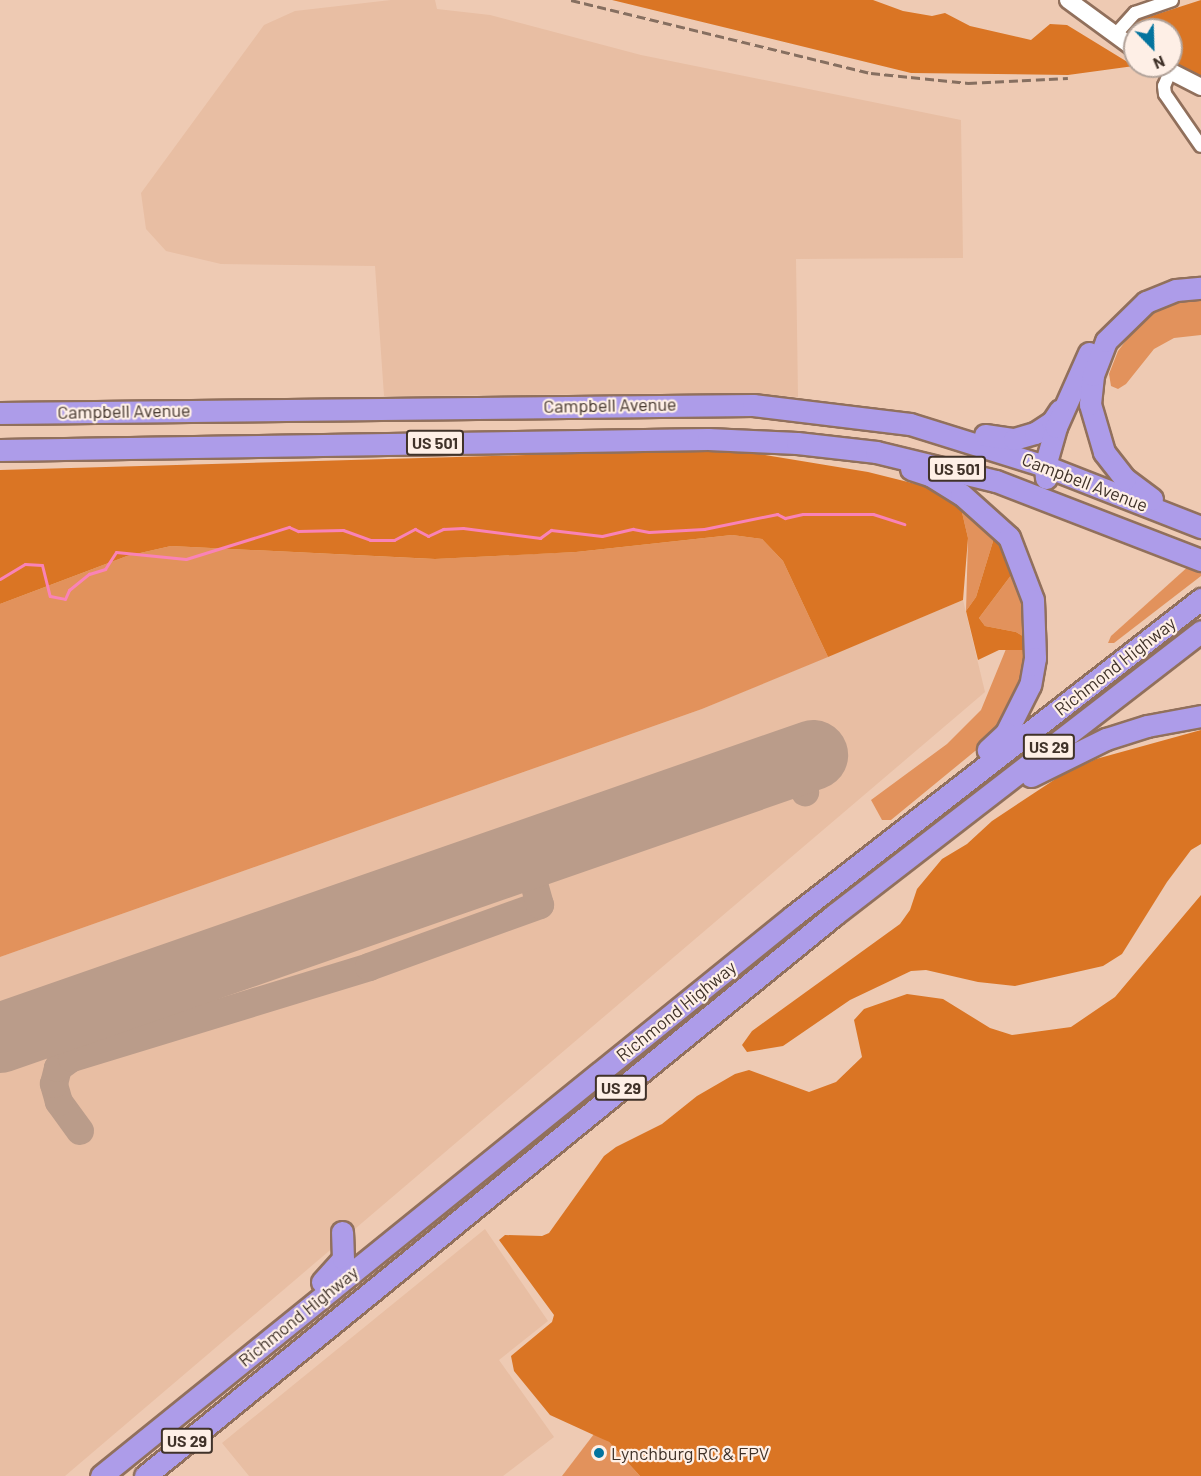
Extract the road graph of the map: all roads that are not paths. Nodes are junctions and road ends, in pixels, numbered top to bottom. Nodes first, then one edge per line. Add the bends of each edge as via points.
1 (1068, 0) edge
2 (1172, 0) edge
3 (1115, 35) junction
4 (1123, 41) edge
5 (1164, 78) edge
6 (1183, 78) edge
7 (1201, 87) edge
8 (1201, 146) edge
9 (1201, 276) edge
10 (1201, 288) edge
11 (1069, 397) junction
12 (0, 413) edge
13 (910, 424) junction
14 (797, 443) junction
15 (0, 450) edge
16 (1045, 466) junction
17 (1059, 504) junction
18 (1197, 526) edge
19 (1197, 558) edge
20 (1201, 599) edge
21 (1201, 631) edge
22 (1201, 716) edge
23 (932, 807) junction
24 (898, 865) junction
25 (405, 1231) junction
26 (230, 1407) junction
27 (108, 1471) edge
28 (145, 1476) edge
29 (161, 1476) edge

1 - 3 street
2 - 3 street via 1136,13
3 - 4 street
5 - 8 street via 1165,94
6 - 7 street
9 - 11 highway, US 501 via 1160,282 1107,320
10 - 18 highway via 1176,290 1146,302 1123,322 1106,341 1093,375 1090,405 1096,432 1113,466 1139,490
11 - 13 highway, US 501 via 1052,422 1014,439
11 - 16 highway
12 - 13 highway, Campbell Avenue / US 501 via 708,403 864,415
13 - 16 highway, Campbell Avenue
14 - 15 highway, Campbell Avenue / US 501 via 708,440
14 - 17 highway, Campbell Avenue / US 501 via 935,463
14 - 23 highway via 930,475 987,514 1009,537 1024,570 1036,629 1030,686 1006,733 958,775
16 - 17 highway via 1046,484
16 - 18 highway, Campbell Avenue
17 - 19 highway, Campbell Avenue / US 501
20 - 23 highway, Richmond Highway / US 29
21 - 24 highway, US 29
22 - 24 highway via 1147,726 1052,763
23 - 25 highway, Richmond Highway / US 29
24 - 26 highway, Richmond Highway / US 29
25 - 27 highway, Richmond Highway / US 29
25 - 27 highway via 372,1244 342,1232 345,1254 328,1277 129,1444
26 - 28 highway, Richmond Highway / US 29
26 - 29 highway via 217,1428

